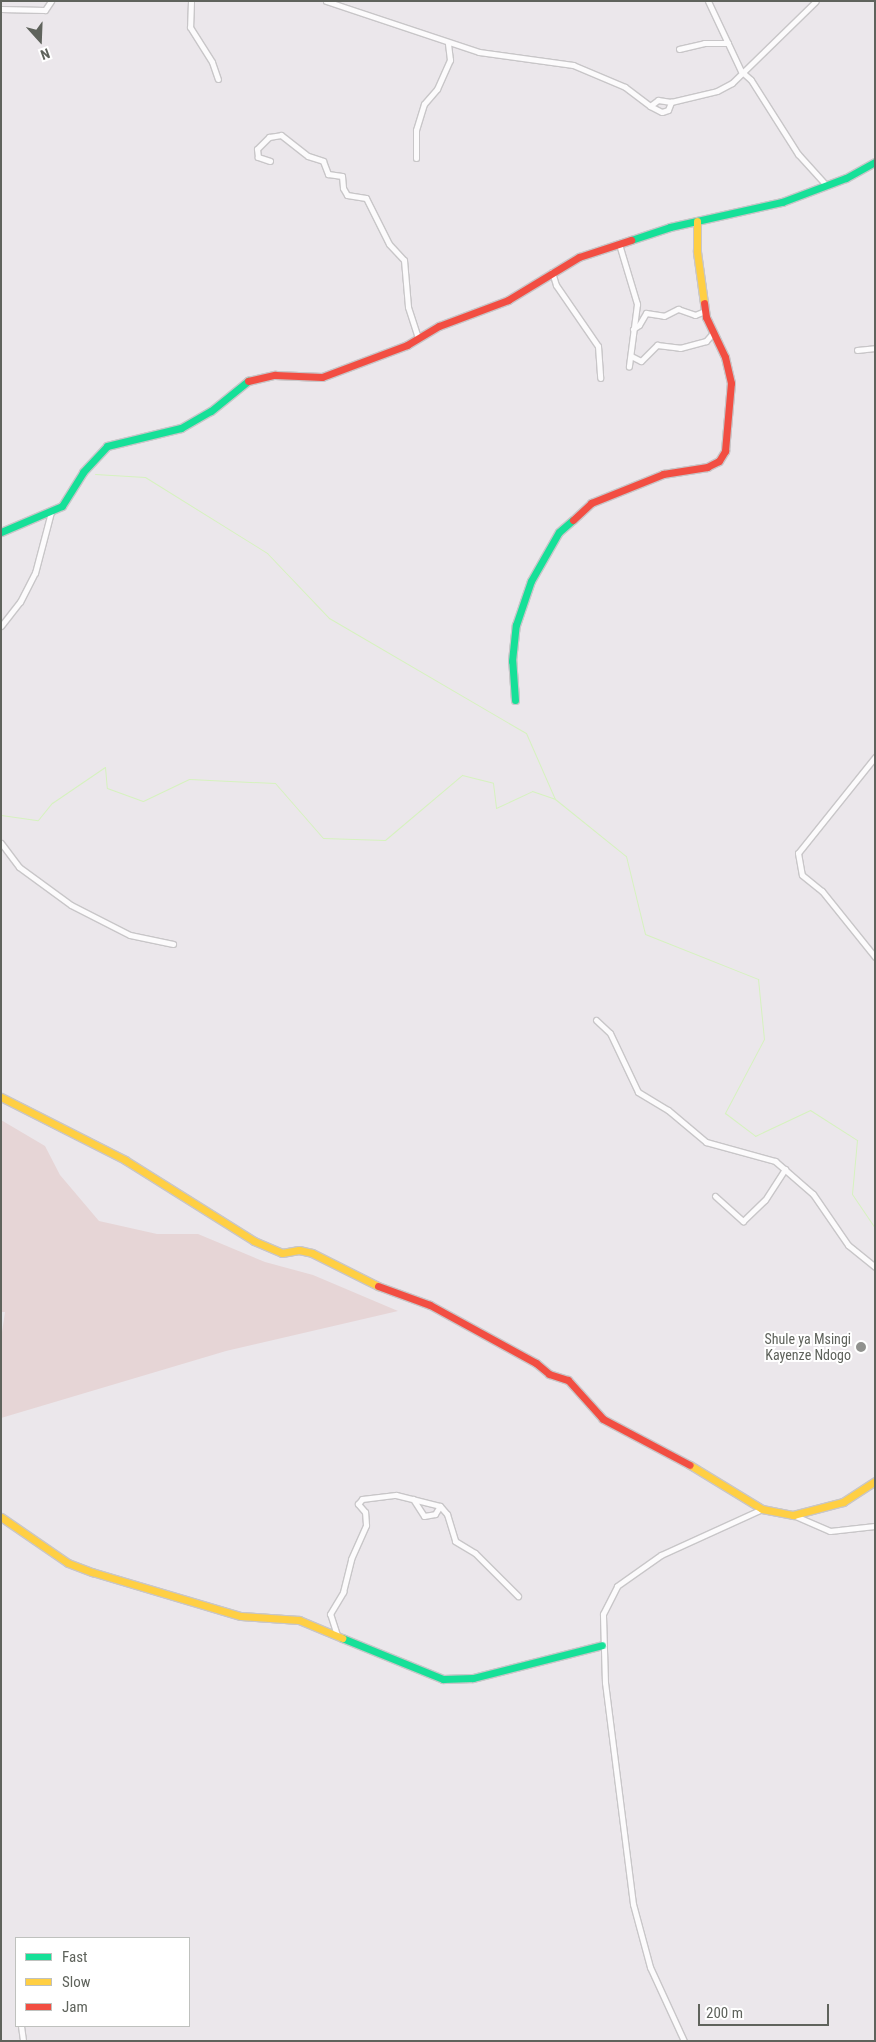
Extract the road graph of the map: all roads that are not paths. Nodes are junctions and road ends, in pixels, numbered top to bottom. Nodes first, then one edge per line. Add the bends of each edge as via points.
1 (30, 1) edge
2 (51, 1) edge
3 (191, 1) edge
4 (326, 1) edge
5 (708, 1) edge
6 (816, 1) edge
7 (1, 9) edge
8 (29, 9) junction
9 (448, 43) junction
10 (728, 43) junction
11 (679, 50) dead end
12 (737, 60) junction
13 (750, 66) junction
14 (744, 74) junction
15 (218, 79) dead end
16 (671, 102) junction
17 (650, 106) junction
18 (416, 158) dead end
19 (270, 161) dead end
20 (875, 162) edge
21 (826, 186) junction
22 (697, 221) junction
23 (618, 244) junction
24 (552, 272) junction
25 (705, 311) junction
26 (632, 329) junction
27 (712, 334) junction
28 (418, 338) junction
29 (875, 348) edge
30 (857, 350) dead end
31 (631, 356) junction
32 (629, 366) dead end
33 (600, 378) dead end
34 (51, 512) junction
35 (1, 532) edge
36 (1, 626) edge
37 (515, 700) dead end
38 (875, 757) edge
39 (1, 843) edge
40 (173, 944) dead end
41 (875, 957) edge
42 (596, 1020) dead end
43 (1, 1097) edge
44 (785, 1169) junction
45 (715, 1196) dead end
46 (875, 1267) edge
47 (875, 1481) edge
48 (413, 1499) junction
49 (440, 1506) junction
50 (762, 1509) junction
51 (793, 1515) junction
52 (1, 1517) edge
53 (875, 1526) edge
54 (518, 1596) dead end
55 (337, 1636) junction
56 (602, 1644) junction
57 (21, 2027) edge
58 (23, 2041) edge
59 (684, 2041) edge

1 - 8 street
2 - 8 street via 45,10
3 - 15 street via 190,28 212,62
4 - 9 street
5 - 10 street
6 - 13 street
7 - 8 street
9 - 17 street via 479,52 573,65 625,87
9 - 18 street via 450,60 437,89 424,104 416,130
10 - 11 street via 704,43
10 - 12 street
12 - 13 street
12 - 14 street
13 - 14 street
14 - 16 street via 722,89
14 - 21 street via 798,154
16 - 17 street via 658,100
16 - 17 street via 668,110 662,112
19 - 28 street via 258,158 257,149 269,137 280,136 308,156 322,161 330,175 342,176 342,188 347,195 366,198 388,244 406,263 408,307
20 - 21 street
21 - 22 street via 772,204
22 - 23 street
22 - 25 street
23 - 24 street via 579,257
23 - 26 street via 637,304
24 - 28 street via 508,300
24 - 33 street via 556,285 598,346
25 - 26 street via 695,316 678,309 664,316 646,312 639,326
25 - 27 street
26 - 31 street
27 - 31 street via 706,341 680,348 657,345 640,361
27 - 37 street via 725,357 731,383 725,451 719,461 707,467 663,474 591,503 559,532 531,581 516,625 512,661
28 - 34 street via 316,379 275,375 253,379 182,428 107,446 83,472 66,502
29 - 30 street
31 - 32 street
34 - 35 street
34 - 36 street via 35,573 20,602
38 - 41 street via 798,853 802,875 822,891
39 - 40 street via 19,867 71,905 130,936
42 - 44 street via 610,1033 638,1092 668,1110 706,1142 769,1158
43 - 50 street via 122,1158 196,1208 254,1241 282,1253 299,1250 312,1253 389,1291 430,1305 536,1363 549,1374 568,1380 603,1419 725,1484
44 - 45 street via 765,1200 743,1221
44 - 46 street via 819,1201 848,1245
47 - 51 street via 832,1507
48 - 49 street
48 - 49 street via 424,1516 435,1514
48 - 55 street via 396,1496 359,1499 358,1504 366,1515 366,1525 353,1554 346,1584 330,1614
49 - 54 street via 447,1514 455,1541 475,1553
50 - 51 street
50 - 56 street via 666,1552 617,1586 603,1614
51 - 53 street via 830,1531
52 - 55 street via 68,1563 92,1572 241,1616 299,1620
55 - 56 street via 372,1647 417,1670 453,1681
56 - 59 street via 637,1927 650,1967
57 - 58 street

